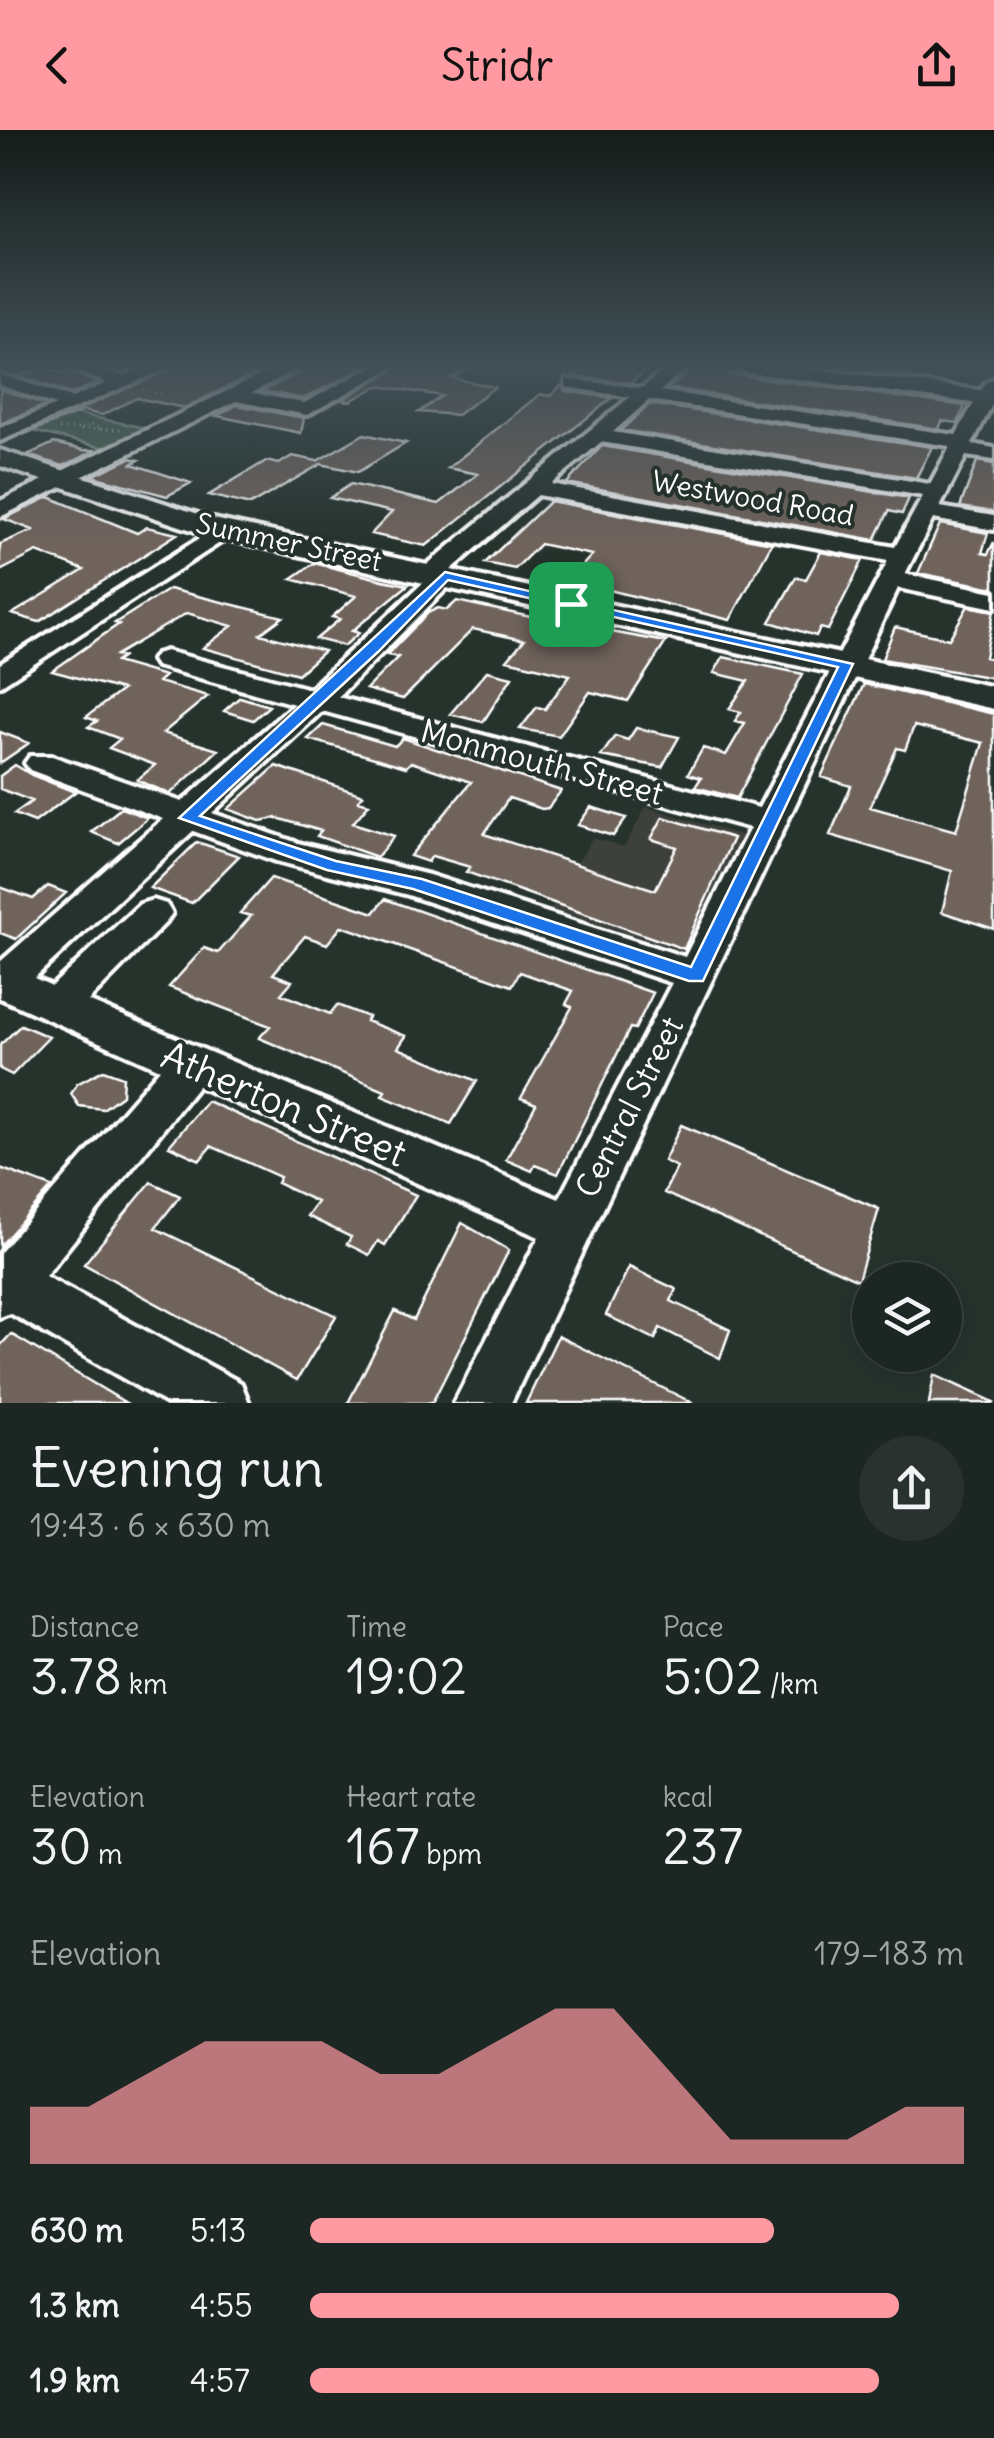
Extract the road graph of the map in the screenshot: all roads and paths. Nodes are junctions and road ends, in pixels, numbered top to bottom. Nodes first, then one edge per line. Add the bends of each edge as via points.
1 (24, 425) edge
2 (171, 425) edge
3 (607, 425) edge
4 (839, 425) edge
5 (972, 425) edge
6 (596, 435) junction
7 (0, 436) edge
8 (960, 445) junction
9 (994, 454) edge
10 (0, 458) edge
11 (61, 479) junction
12 (534, 488) junction
13 (930, 501) junction
14 (0, 510) edge
15 (994, 523) edge
16 (224, 530) junction
17 (896, 567) junction
18 (438, 574) junction
19 (994, 600) edge
20 (166, 660) dead end
21 (846, 664) junction
22 (0, 677) edge
23 (994, 698) edge
24 (314, 702) junction
25 (41, 763) dead end
26 (188, 818) junction
27 (770, 822) junction
28 (153, 913) dead end
29 (696, 976) junction
30 (2, 982) edge
31 (57, 1006) junction
32 (190, 1063) junction
33 (568, 1226) junction
34 (3, 1284) edge
35 (221, 1403) edge
36 (482, 1403) edge

1 - 7 street
2 - 11 street
3 - 6 street
4 - 8 street
5 - 8 street, Central Street
6 - 12 street
6 - 13 street
8 - 9 street
8 - 13 street, Central Street
10 - 11 main road, Summer Street
11 - 14 street
11 - 16 main road, Summer Street
12 - 17 street, Westwood Road
12 - 18 street
13 - 15 street
13 - 17 street, Central Street
16 - 18 main road, Summer Street
16 - 22 street
17 - 19 street, Westwood Road
17 - 21 street, Central Street
18 - 21 main road, Summer Street
18 - 24 street
20 - 24 street, Monmouth Street
21 - 23 main road, Summer Street
21 - 27 street, Central Street
24 - 26 street
24 - 27 street, Monmouth Street
25 - 26 street
26 - 29 street
26 - 30 street
27 - 29 street, Central Street
28 - 31 street
29 - 33 street, Central Street
30 - 31 street, Atherton Street
31 - 32 street, Atherton Street
32 - 33 street, Atherton Street
32 - 34 street
33 - 36 street, Central Street
34 - 35 street

